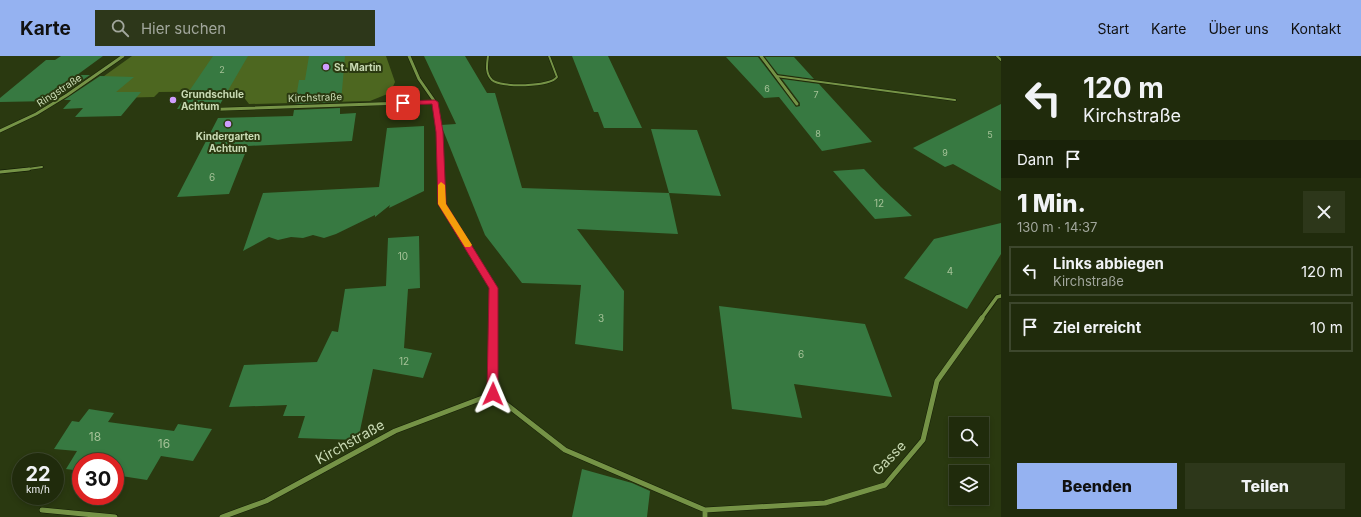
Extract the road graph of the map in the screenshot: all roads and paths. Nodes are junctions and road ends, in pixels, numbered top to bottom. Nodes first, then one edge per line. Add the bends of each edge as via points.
1 (123, 56) edge
2 (409, 56) edge
3 (488, 56) edge
4 (549, 56) edge
5 (761, 56) edge
6 (997, 56) edge
7 (1001, 60) edge
8 (776, 76) junction
9 (955, 100) dead end
10 (435, 102) junction
11 (797, 104) dead end
12 (196, 110) dead end
13 (0, 131) edge
14 (42, 167) dead end
15 (0, 172) edge
16 (1001, 296) edge
17 (493, 394) junction
18 (42, 510) dead end
19 (705, 510) junction
20 (115, 517) edge
21 (222, 517) edge
22 (705, 517) edge

1 - 13 street, Ringstraße via 36,114
2 - 10 street via 419,79
3 - 4 lane via 487,72 491,79 498,84 512,85 554,81 557,77
5 - 8 street
6 - 7 lane
8 - 9 lane
8 - 11 street
10 - 12 street, Kirchstraße
10 - 17 street via 442,204 494,288
14 - 15 lane
16 - 19 street, Gasse via 997,297 937,381 923,440 885,484 825,503
17 - 19 street via 565,450
17 - 21 street, Kirchstraße via 395,431 266,501
18 - 20 street
19 - 22 street

